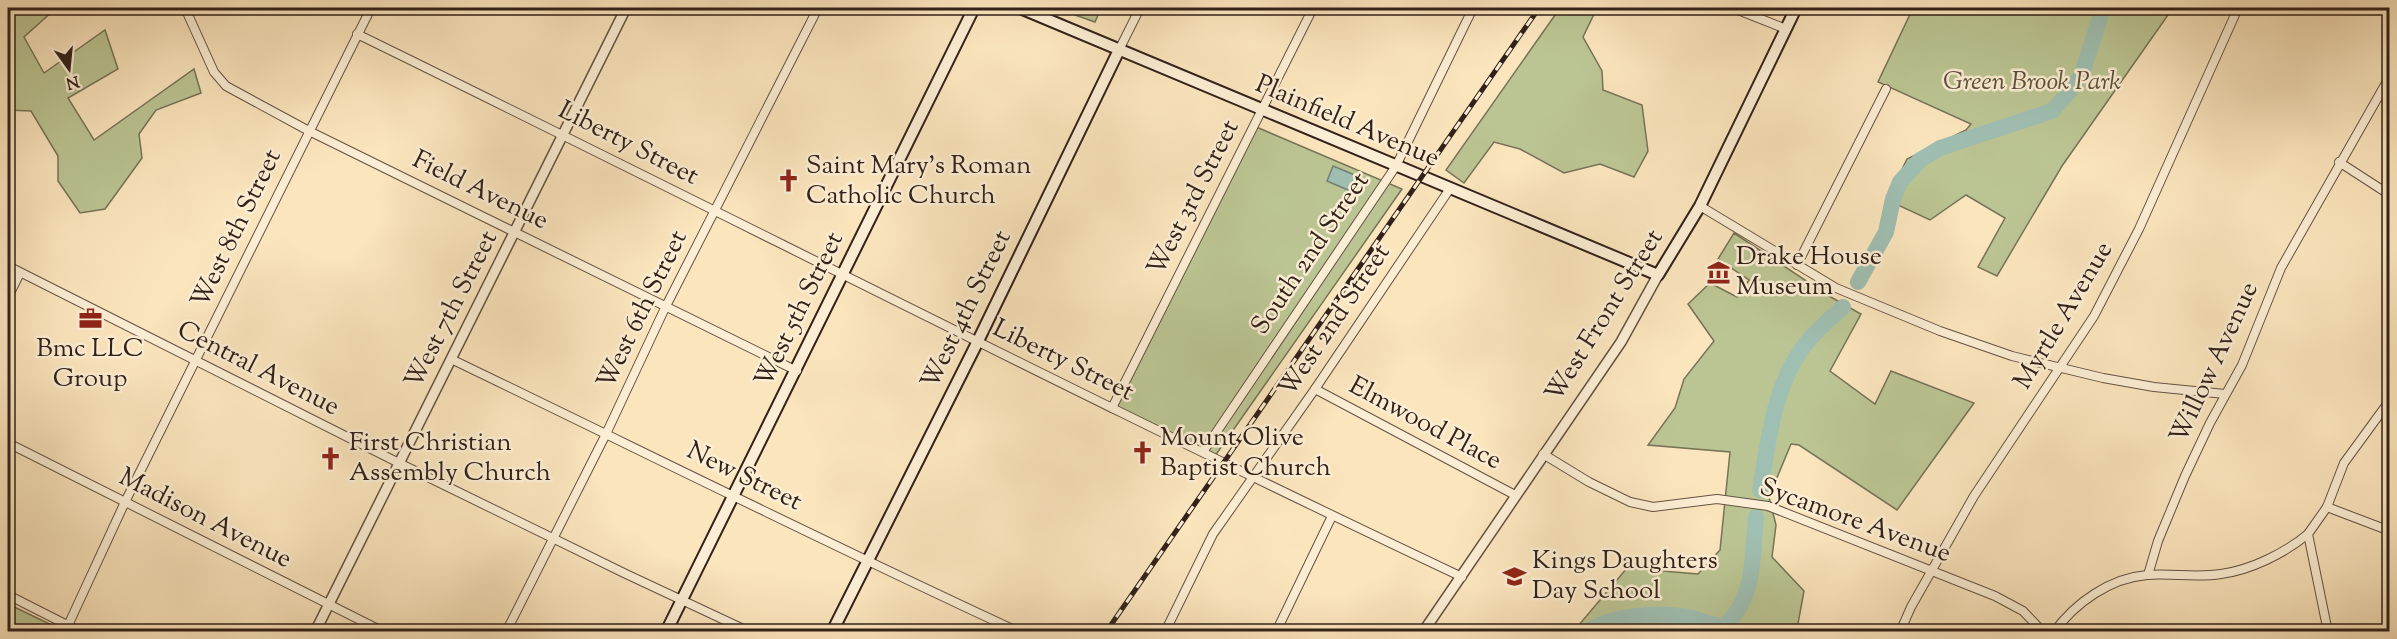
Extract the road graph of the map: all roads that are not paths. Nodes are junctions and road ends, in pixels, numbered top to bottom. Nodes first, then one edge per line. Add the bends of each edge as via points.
1 (185, 8) edge
2 (371, 8) edge
3 (626, 8) edge
4 (818, 8) edge
5 (974, 8) edge
6 (1020, 8) edge
7 (1140, 8) edge
8 (1312, 8) edge
9 (1473, 8) edge
10 (1733, 8) edge
11 (1796, 8) edge
12 (2238, 8) edge
13 (1785, 29) junction
14 (357, 34) junction
15 (1119, 50) junction
16 (2390, 76) edge
17 (1886, 89) dead end
18 (1262, 110) junction
19 (309, 131) junction
20 (563, 135) junction
21 (2340, 162) junction
22 (1396, 166) junction
23 (1449, 190) junction
24 (2390, 195) edge
25 (1700, 206) junction
26 (715, 211) junction
27 (515, 231) junction
28 (1797, 265) junction
29 (8, 266) edge
30 (20, 273) junction
31 (841, 274) junction
32 (1658, 276) junction
33 (8, 297) edge
34 (665, 308) junction
35 (977, 342) junction
36 (451, 359) junction
37 (195, 361) junction
38 (2060, 368) junction
39 (797, 371) junction
40 (1315, 389) junction
41 (2225, 394) junction
42 (2390, 400) edge
43 (1112, 408) junction
44 (606, 434) junction
45 (8, 443) edge
46 (1203, 452) junction
47 (1543, 454) junction
48 (399, 463) junction
49 (1252, 476) junction
50 (733, 495) junction
51 (1515, 495) junction
52 (125, 502) junction
53 (2327, 507) junction
54 (1332, 516) junction
55 (2390, 531) edge
56 (2308, 534) junction
57 (554, 538) junction
58 (866, 561) junction
59 (1932, 571) junction
60 (2148, 575) junction
61 (1462, 577) junction
62 (8, 595) edge
63 (682, 600) junction
64 (328, 604) junction
65 (66, 628) edge
66 (81, 632) edge
67 (315, 632) edge
68 (384, 632) edge
69 (506, 632) edge
70 (666, 632) edge
71 (750, 632) edge
72 (832, 632) edge
73 (1019, 632) edge
74 (1165, 632) edge
75 (1276, 632) edge
76 (1423, 632) edge
77 (1900, 632) edge
78 (2043, 632) edge
79 (2055, 632) edge
80 (2328, 632) edge

1 - 19 street, Field Avenue via 226,86
2 - 14 street, West 8th Street
3 - 20 street, West 7th Street
4 - 26 street, West 6th Street
5 - 31 main road, West 5th Street
6 - 15 main road, Plainfield Avenue
7 - 15 street, West 4th Street
8 - 18 street, West 3rd Street
9 - 22 street, South 2nd Street
10 - 13 street
11 - 13 main road, West Front Street
12 - 38 street, Myrtle Avenue via 2139,229 2094,316
13 - 25 main road, West Front Street
14 - 19 street, West 8th Street
14 - 20 street, Liberty Street
15 - 18 main road, Plainfield Avenue
15 - 35 main road, West 4th Street
16 - 21 street, Willow Avenue
17 - 28 street
18 - 22 main road, Plainfield Avenue
18 - 43 street, West 3rd Street
19 - 27 street, Field Avenue
19 - 37 street, West 8th Street
20 - 26 street, Liberty Street
20 - 27 street, West 7th Street
21 - 24 street
21 - 41 street, Willow Avenue via 2282,268 2242,365
22 - 23 main road, Plainfield Avenue
22 - 46 street, South 2nd Street
23 - 32 main road, Plainfield Avenue
23 - 40 street, West 2nd Street
25 - 28 street
25 - 32 main road, West Front Street
26 - 31 street, Liberty Street
26 - 34 street, West 6th Street
27 - 34 street, Field Avenue
27 - 36 street, West 7th Street
28 - 38 street via 1836,288 1940,331
29 - 30 street, Central Avenue
30 - 33 street
30 - 37 street, Central Avenue
31 - 35 street, Liberty Street
31 - 39 main road, West 5th Street
32 - 47 street, West Front Street via 1621,342
34 - 39 street, Field Avenue
34 - 44 street, West 6th Street
35 - 43 street, Liberty Street
35 - 58 main road, West 4th Street
36 - 44 street, New Street
36 - 48 street, West 7th Street
37 - 48 street, Central Avenue
37 - 52 street, West 8th Street
38 - 41 street via 2154,387
38 - 59 street, Myrtle Avenue via 1974,496
39 - 50 main road, West 5th Street
40 - 49 street, West 2nd Street
40 - 51 street, Elmwood Place
41 - 60 street, Willow Avenue via 2158,541
42 - 53 street via 2344,463
43 - 46 street, Liberty Street
44 - 50 street, New Street
44 - 57 street, West 6th Street
45 - 52 street, Madison Avenue
46 - 49 street, Liberty Street
47 - 51 street, West Front Street
47 - 59 street, Sycamore Avenue via 1589,482 1641,506 1717,499 1768,506
48 - 57 street, Central Avenue
48 - 64 street, West 7th Street
49 - 54 street, Liberty Street
49 - 74 street, West 2nd Street via 1213,534
50 - 58 street, New Street
50 - 63 main road, West 5th Street
51 - 61 street, West Front Street
52 - 64 street, Madison Avenue
52 - 65 street, West 8th Street
53 - 55 street
53 - 56 street
54 - 61 street, Liberty Street
54 - 75 street
56 - 60 street via 2248,567 2224,574
56 - 80 street
57 - 63 street, Central Avenue
57 - 69 street, West 6th Street
58 - 72 main road, West 4th Street
58 - 73 street, New Street
59 - 77 street, Myrtle Avenue
59 - 78 street, Sycamore Avenue via 2010,603
60 - 79 street via 2089,596
61 - 76 street, West Front Street
62 - 65 street
63 - 70 main road, West 5th Street
63 - 71 street, Central Avenue
64 - 67 street, West 7th Street
64 - 68 street, Madison Avenue
65 - 66 street

